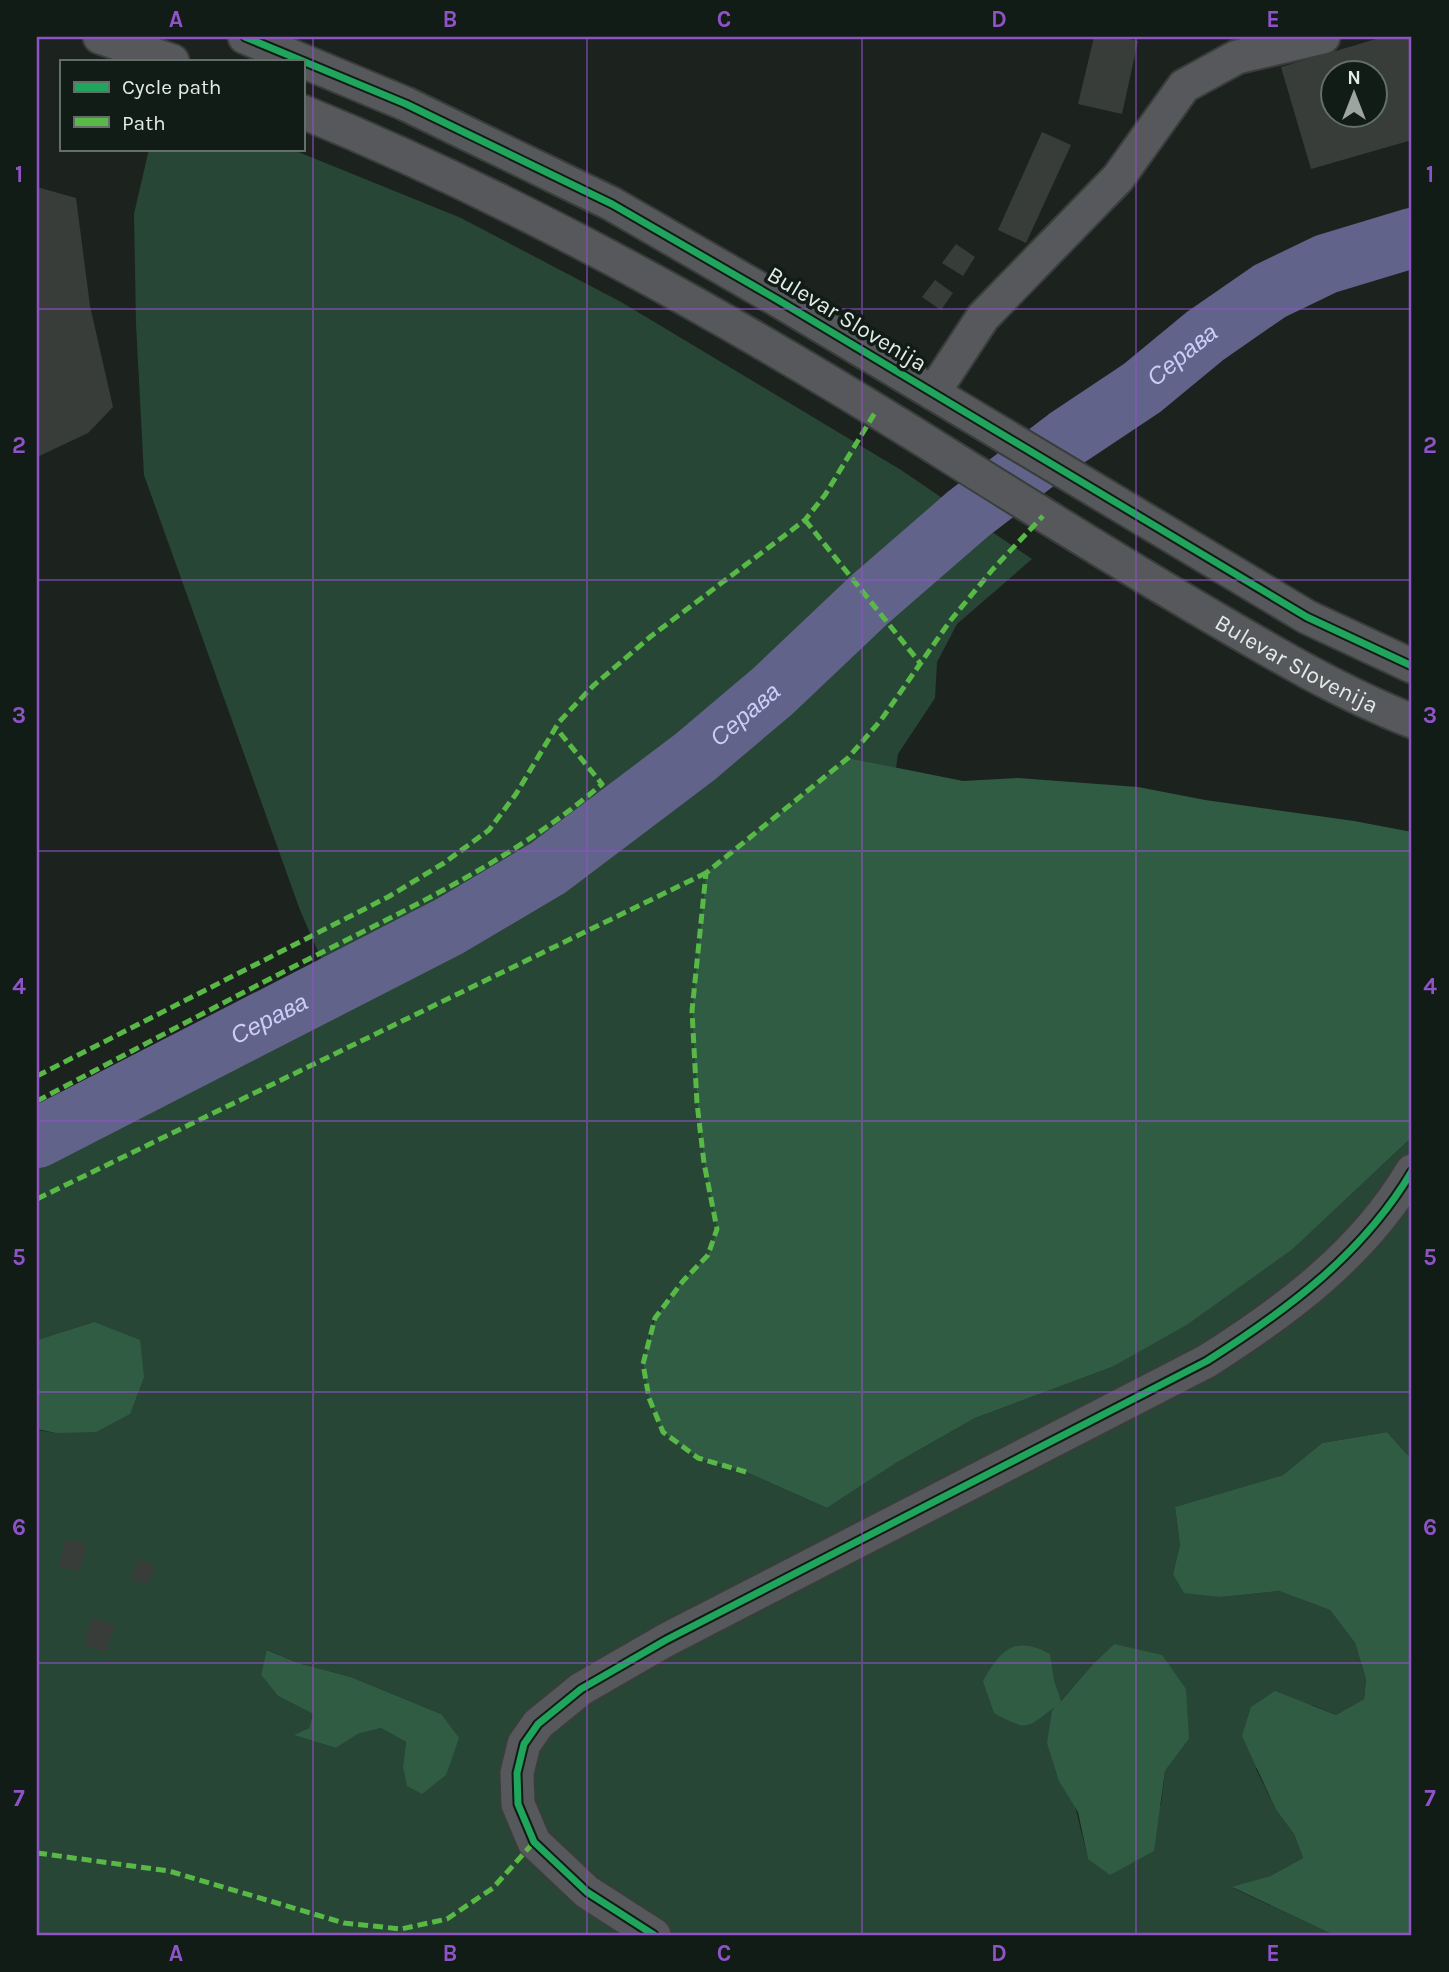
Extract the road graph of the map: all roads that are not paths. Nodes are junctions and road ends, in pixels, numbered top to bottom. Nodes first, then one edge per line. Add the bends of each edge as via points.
1 (100, 37) edge
2 (245, 37) edge
3 (1323, 37) edge
4 (169, 60) edge
5 (300, 60) edge
6 (304, 62) edge
7 (304, 112) edge
8 (933, 393) junction
9 (1412, 666) edge
10 (1412, 721) edge
11 (1412, 1171) edge
12 (654, 1935) edge

1 - 4 street
2 - 5 street, Bulevar Slovenija
3 - 8 street via 1237,57 1184,86 1118,177 983,317
6 - 8 street, Bulevar Slovenija via 406,104 611,204
7 - 10 street, Bulevar Slovenija via 393,149 547,224 688,300 1279,656
8 - 9 street, Bulevar Slovenija via 1307,617
11 - 12 street via 1376,1224 1332,1270 1270,1321 1207,1361 666,1640 581,1689 538,1724 524,1744 517,1773 518,1804 534,1842 587,1892

